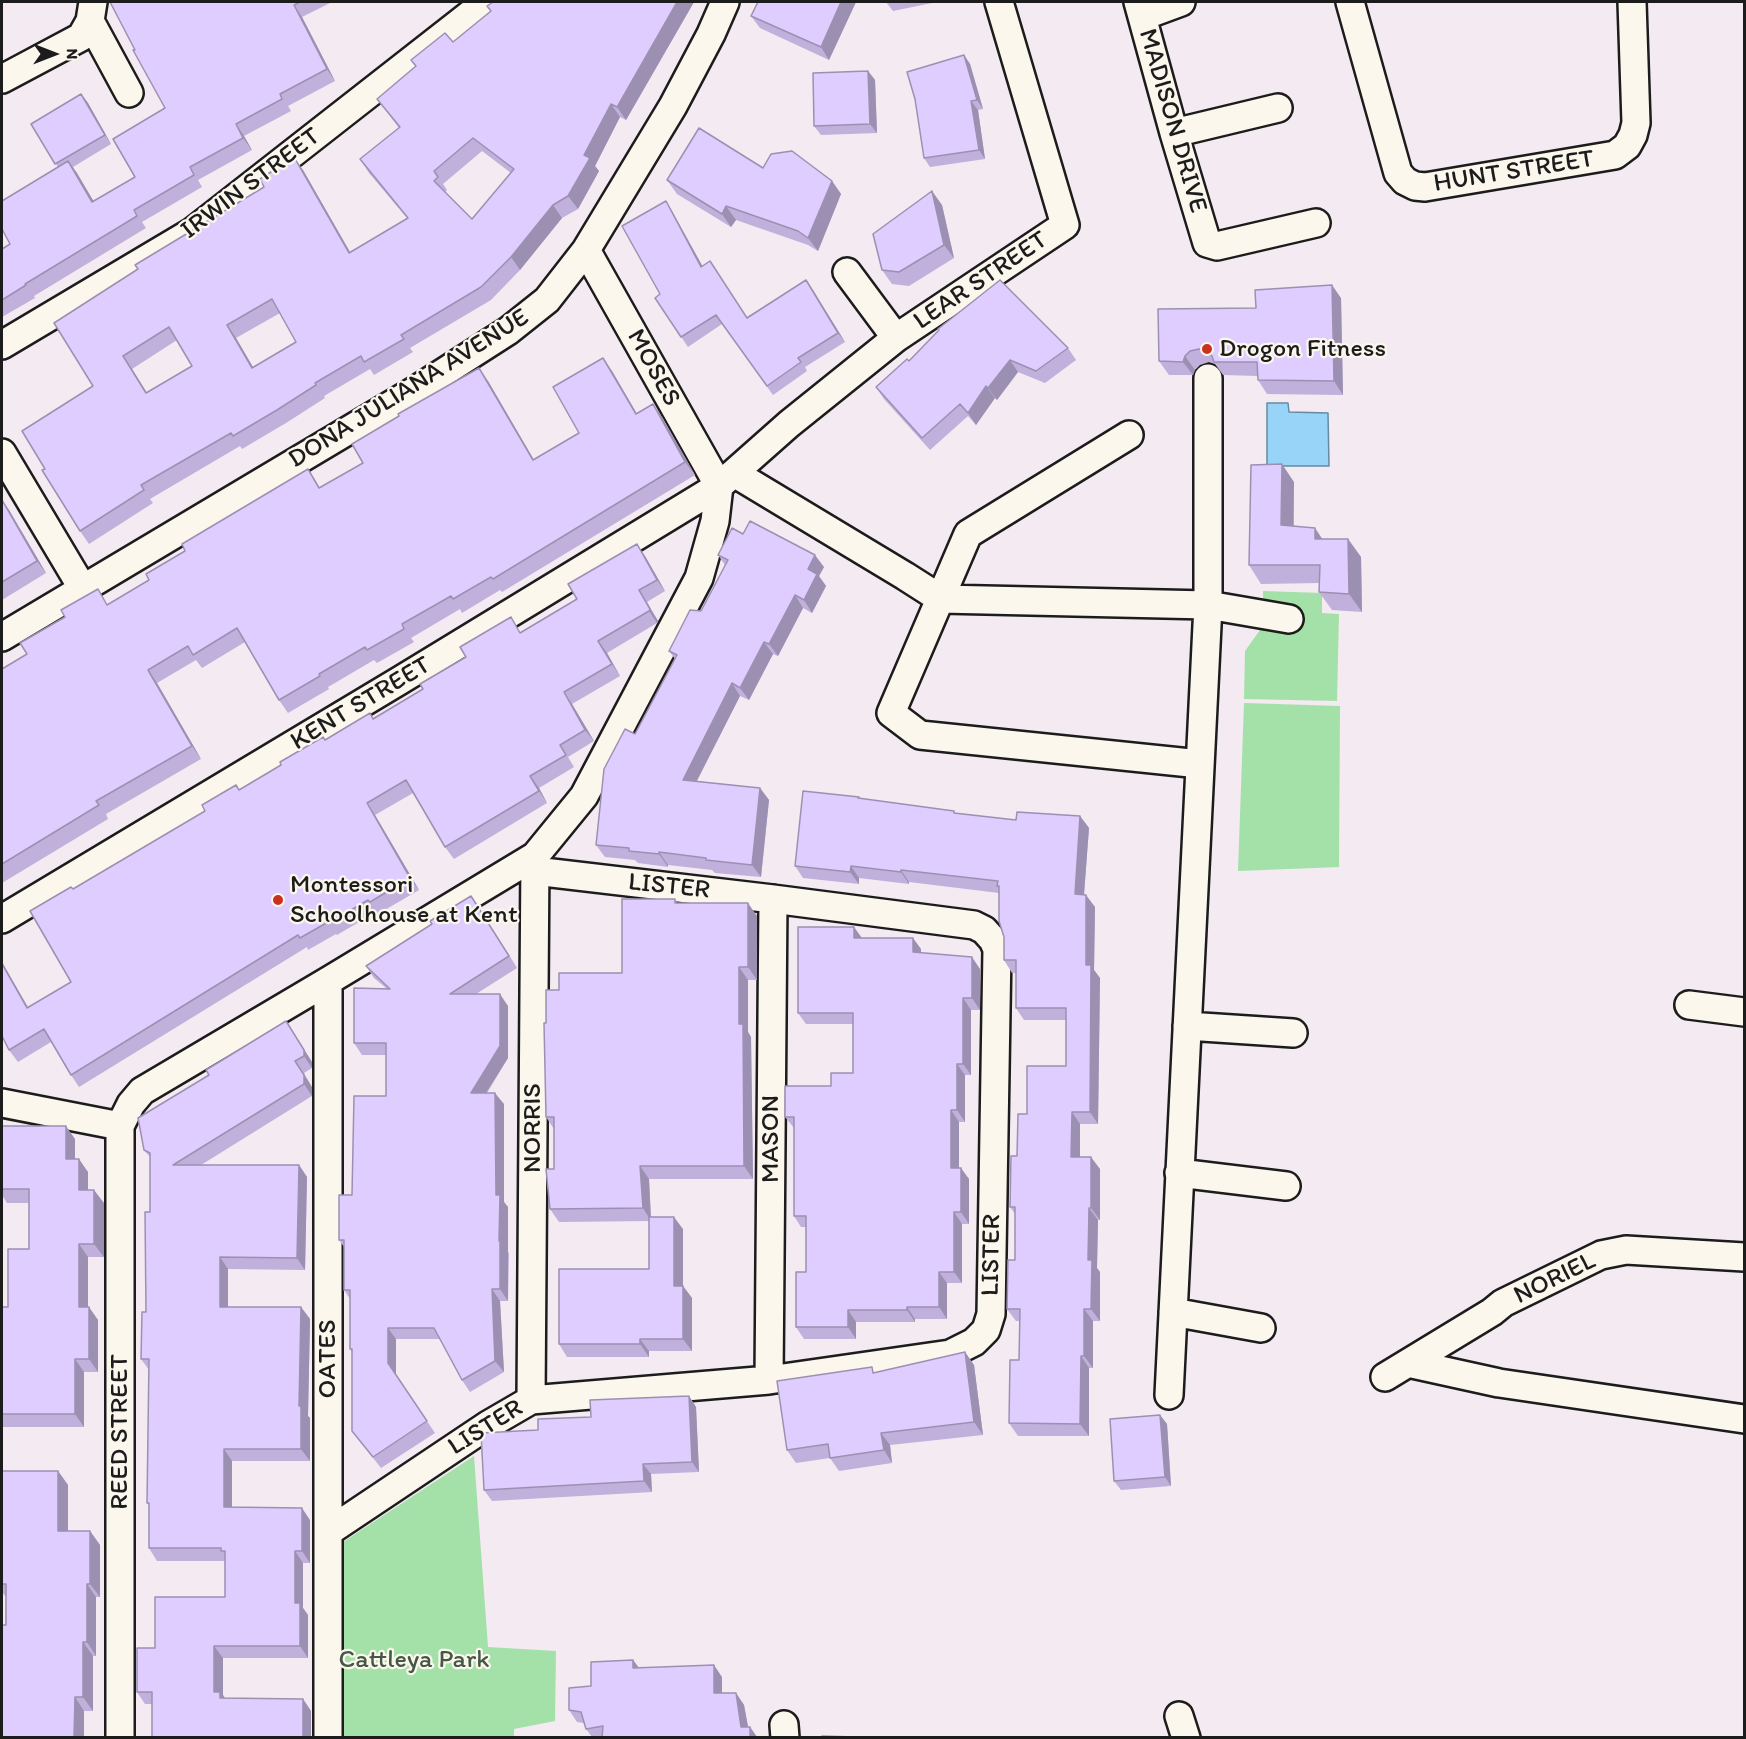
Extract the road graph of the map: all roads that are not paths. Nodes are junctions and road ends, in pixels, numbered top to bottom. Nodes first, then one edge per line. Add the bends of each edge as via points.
1 (486, 2) edge
2 (725, 2) edge
3 (999, 2) edge
4 (1181, 2) edge
5 (1350, 2) edge
6 (1632, 2) edge
7 (1140, 9) edge
8 (92, 11) edge
9 (2, 79) edge
10 (129, 93) dead end
11 (1278, 108) dead end
12 (1174, 134) junction
13 (1316, 223) dead end
14 (586, 250) junction
15 (847, 272) dead end
16 (896, 338) junction
17 (2, 345) edge
18 (1208, 378) dead end
19 (1129, 435) dead end
20 (2, 453) edge
21 (727, 480) junction
22 (83, 589) junction
23 (941, 599) junction
24 (1208, 605) junction
25 (1289, 619) dead end
26 (2, 637) edge
27 (1200, 764) junction
28 (535, 863) junction
29 (773, 898) junction
30 (2, 919) edge
31 (328, 981) junction
32 (1689, 1005) dead end
33 (1744, 1012) edge
34 (1187, 1026) junction
35 (1293, 1033) dead end
36 (2, 1103) edge
37 (120, 1126) junction
38 (1179, 1173) junction
39 (1286, 1186) dead end
40 (1744, 1257) edge
41 (1173, 1312) junction
42 (1261, 1328) dead end
43 (1408, 1363) junction
44 (1385, 1377) dead end
45 (769, 1380) junction
46 (1169, 1395) dead end
47 (531, 1400) junction
48 (1744, 1419) edge
49 (328, 1532) junction
50 (120, 1737) edge
51 (328, 1737) edge

1 - 17 street, IRWIN STREET via 192,232
2 - 14 street, DONA JULIANA AVENUE via 673,106
3 - 16 street, LEAR STREET via 1065,225
4 - 7 street
5 - 6 street, HUNT STREET via 1398,172 1405,181 1425,187 1615,155 1627,146 1636,123
7 - 12 street, MADISON DRIVE
8 - 9 street via 81,37
8 - 10 street
11 - 12 street
12 - 13 street, MADISON DRIVE via 1210,244 1217,246
14 - 21 street, MOSES
14 - 22 street, DONA JULIANA AVENUE via 547,300 508,331
15 - 16 street
16 - 21 street, LEAR STREET
18 - 24 street
19 - 23 street via 968,534
20 - 22 street
21 - 23 street
21 - 28 street via 699,578 584,796
21 - 30 street, KENT STREET
22 - 26 street, DONA JULIANA AVENUE
23 - 24 street
23 - 27 street via 891,713 920,735
24 - 25 street
24 - 27 street
27 - 34 street
28 - 29 street, LISTER
28 - 31 street
28 - 47 street, NORRIS
29 - 45 street, MASON
29 - 45 street, LISTER via 974,925 984,930 997,950 991,1314 986,1330 975,1342 950,1354
31 - 37 street via 142,1091
31 - 49 street, OATES
32 - 33 street
34 - 35 street
34 - 38 street
36 - 37 street
37 - 50 street, REED STREET
38 - 39 street
38 - 41 street
40 - 43 street, NORIEL via 1626,1250 1601,1255 1503,1304
41 - 42 street
41 - 46 street
43 - 44 street, NORIEL
43 - 48 street via 1499,1383
45 - 47 street, LISTER
47 - 49 street, LISTER
49 - 51 street, OATES

